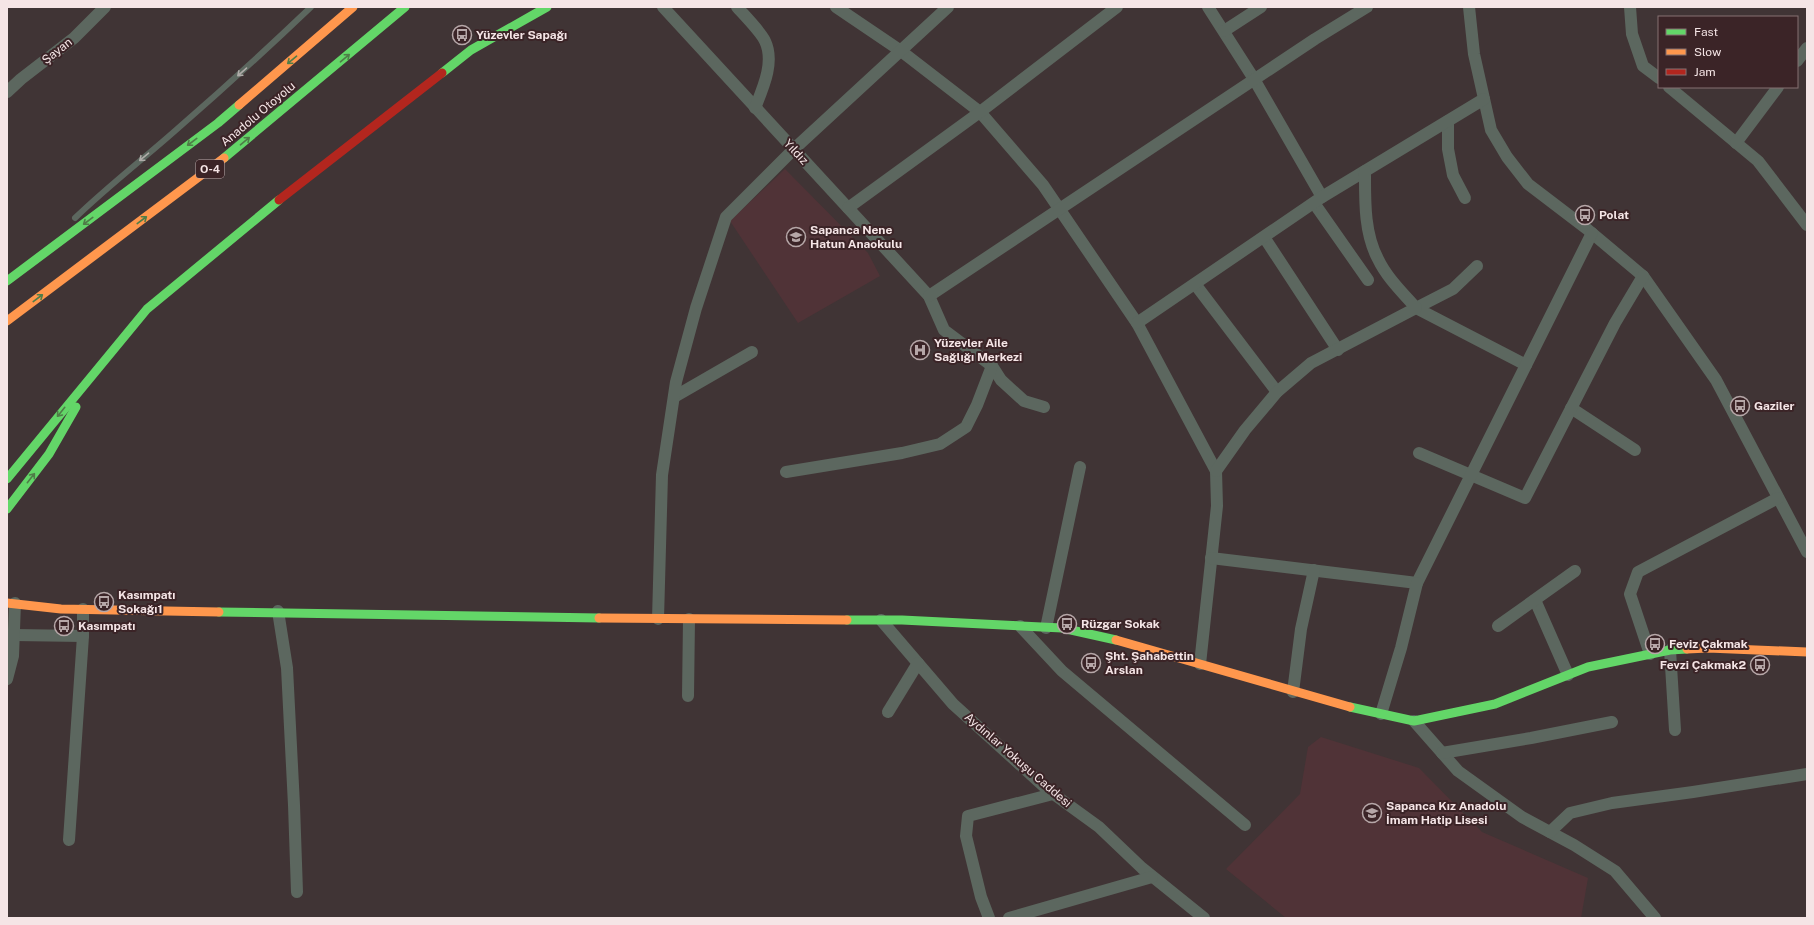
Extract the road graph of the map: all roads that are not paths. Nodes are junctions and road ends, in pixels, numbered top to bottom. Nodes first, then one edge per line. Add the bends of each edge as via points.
1 (105, 7) edge
2 (311, 7) edge
3 (353, 7) edge
4 (405, 7) edge
5 (548, 7) edge
6 (663, 7) edge
7 (737, 7) edge
8 (836, 7) edge
9 (948, 7) edge
10 (1117, 7) edge
11 (1208, 7) edge
12 (1261, 7) edge
13 (1367, 7) edge
14 (1469, 7) edge
15 (1630, 7) edge
16 (1224, 31) junction
17 (1807, 48) edge
18 (901, 51) junction
19 (1798, 60) edge
20 (1658, 77) edge
21 (1254, 79) junction
22 (1670, 88) edge
23 (1777, 88) edge
24 (7, 92) edge
25 (1484, 100) junction
26 (755, 108) junction
27 (980, 112) junction
28 (1448, 121) junction
29 (1736, 143) junction
30 (794, 149) junction
31 (1365, 171) junction
32 (1465, 198) dead end
33 (1318, 200) junction
34 (848, 208) junction
35 (1059, 209) junction
36 (68, 225) dead end
37 (1807, 225) edge
38 (1592, 233) junction
39 (56, 235) dead end
40 (1264, 237) junction
41 (1476, 266) dead end
42 (1643, 276) junction
43 (9, 280) edge
44 (1368, 280) dead end
45 (1195, 284) junction
46 (929, 296) junction
47 (1416, 308) junction
48 (7, 322) edge
49 (1137, 323) junction
50 (1338, 350) junction
51 (752, 352) dead end
52 (103, 360) junction
53 (1526, 365) junction
54 (992, 366) junction
55 (1277, 392) junction
56 (674, 397) junction
57 (1044, 407) dead end
58 (1571, 408) junction
59 (1635, 450) dead end
60 (1419, 453) dead end
61 (1080, 467) dead end
62 (1216, 471) junction
63 (786, 472) dead end
64 (1471, 475) junction
65 (7, 479) edge
66 (1778, 498) junction
67 (7, 508) edge
68 (1806, 549) edge
69 (1211, 558) junction
70 (1314, 570) junction
71 (1575, 572) dead end
72 (1417, 583) junction
73 (1534, 600) junction
74 (11, 603) edge
75 (83, 609) junction
76 (278, 612) junction
77 (658, 619) junction
78 (690, 619) junction
79 (881, 620) junction
80 (1020, 626) junction
81 (1498, 626) dead end
82 (1046, 628) junction
83 (14, 635) junction
84 (83, 636) junction
85 (1670, 650) junction
86 (1807, 652) edge
87 (1650, 654) junction
88 (918, 663) junction
89 (1200, 664) junction
90 (1568, 675) junction
91 (7, 679) edge
92 (1293, 692) junction
93 (688, 696) dead end
94 (888, 712) dead end
95 (1382, 714) junction
96 (1414, 721) junction
97 (1612, 722) dead end
98 (1675, 730) dead end
99 (1442, 753) junction
100 (1807, 774) edge
101 (1053, 794) junction
102 (1245, 825) dead end
103 (1550, 832) junction
104 (69, 840) dead end
105 (1152, 877) junction
106 (297, 892) dead end
107 (989, 918) edge
108 (1009, 918) edge
109 (1204, 918) edge
110 (1655, 918) edge

1 - 24 street, Şayan via 74,38
2 -> 36 lane via 252,63 102,192
3 -> 43 main road, Anadolu Otoyolu / O-4 via 218,123
48 -> 4 main road, Anadolu Otoyolu / O-4 via 236,149
5 - 52 main road via 471,50 256,218 147,308
6 - 26 street, Yıldız
7 - 26 street via 765,41 769,59 765,82
8 - 18 street
9 - 18 street
10 - 27 street
11 - 16 street
12 - 16 street
13 - 21 street
14 - 25 street via 1474,54
15 - 20 street via 1632,34 1643,66
16 - 21 street
17 - 19 street
18 - 27 street
18 - 30 street
21 - 33 street
21 - 35 street
22 - 29 street
23 - 29 street
25 - 28 street
25 - 38 street via 1491,130 1507,157 1528,184
26 - 30 street, Yıldız
27 - 34 street
27 - 35 street via 1043,185
28 - 31 street
28 - 32 street via 1448,149 1452,175
29 - 37 street via 1758,161
30 - 34 street, Yıldız
30 - 56 street via 726,217 696,308
31 - 33 street
31 - 47 street via 1368,230 1377,259
33 - 40 street
33 - 44 street
34 - 46 street, Yıldız
35 - 46 street
35 - 49 street
38 - 42 street
38 - 53 street
39 - 43 lane
40 - 45 street
40 - 50 street
41 - 47 street via 1452,289
42 - 58 street via 1615,323
42 - 66 street via 1716,380
45 - 49 street
45 - 55 street
46 - 54 street, Yıldız via 944,330
47 - 50 street
47 - 53 street
49 - 62 street
50 - 55 street via 1311,363
51 - 56 street
52 -> 65 main road
67 -> 52 main road via 49,454
53 - 64 street
54 - 57 street, Yıldız via 1002,380 1024,401
54 - 63 street via 966,427 940,444 902,453
55 - 62 street via 1245,430
56 - 77 street via 662,475
58 - 59 street
58 - 64 street via 1525,498
60 - 64 street
61 - 82 street
62 - 69 street via 1217,506
64 - 72 street
66 - 68 street
66 - 87 street via 1638,572 1630,594
69 - 70 street
69 - 89 street
70 - 72 street
70 - 92 street via 1301,629
71 - 73 street
72 - 95 street
73 - 81 street
73 - 90 street
74 - 75 main road
74 - 83 street
75 - 76 main road
75 - 84 street
76 - 77 main road
76 - 106 street via 287,668
77 - 78 main road
78 - 79 main road
78 - 93 street
79 - 80 main road
79 - 88 street, Aydınlar Yokuşu Caddesi
80 - 82 main road
80 - 102 street via 1062,671
82 - 89 main road via 1062,628 1135,645
83 - 84 street
83 - 91 street via 13,656
84 - 104 street
85 - 86 main road via 1708,648
85 - 87 main road
85 - 98 street
87 - 90 main road via 1588,667
88 - 94 street
88 - 101 street, Aydınlar Yokuşu Caddesi via 953,704
89 - 92 main road
90 - 96 main road via 1495,704
92 - 95 main road
95 - 96 main road
96 - 99 street
97 - 99 street
99 - 103 street via 1458,771 1522,817
100 - 103 street via 1612,803 1570,813
101 - 105 street, Aydınlar Yokuşu Caddesi via 1099,827
101 - 107 street via 968,816 966,836 981,898
103 - 110 street via 1615,870
105 - 108 street
105 - 109 street, Aydınlar Yokuşu Caddesi

